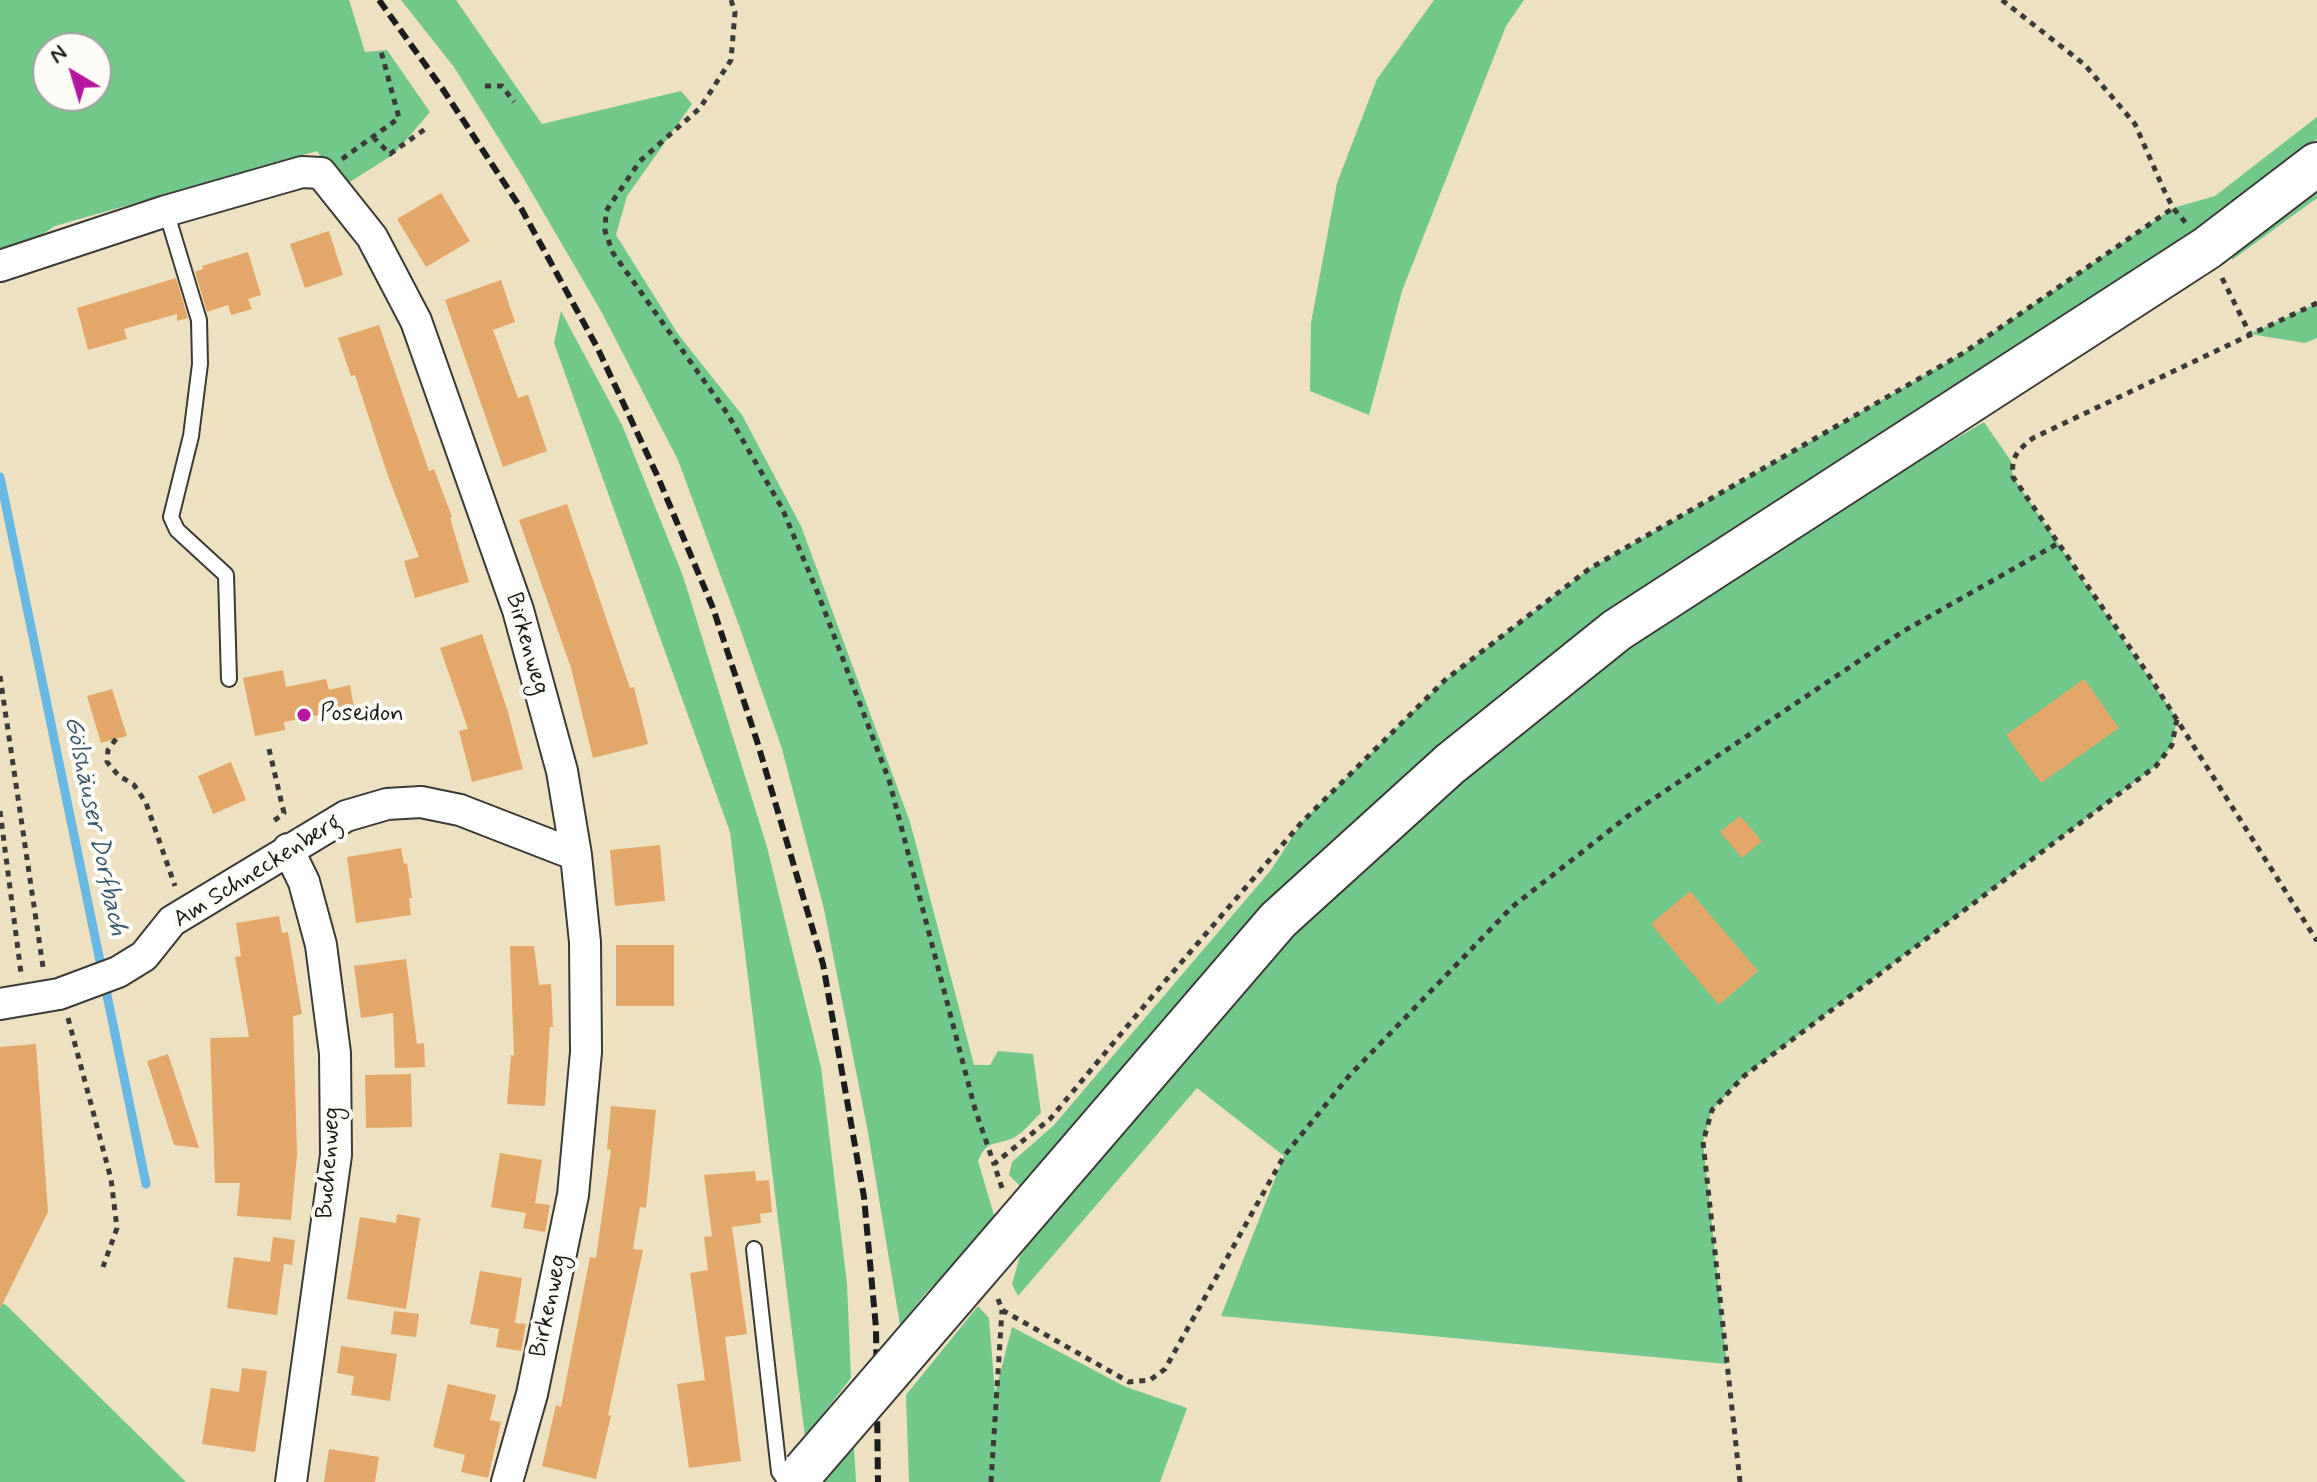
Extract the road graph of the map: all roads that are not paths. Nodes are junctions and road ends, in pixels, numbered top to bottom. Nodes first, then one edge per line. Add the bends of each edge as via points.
1 (2317, 164) edge
2 (166, 211) junction
3 (0, 266) edge
4 (229, 679) dead end
5 (288, 849) junction
6 (576, 855) junction
7 (42, 996) edge
8 (754, 1249) dead end
9 (795, 1478) edge
10 (291, 1482) edge
11 (507, 1482) edge

1 - 9 main road, bridge via 2207,248 1617,630 1450,764 1278,920
2 - 3 street
2 - 4 lane via 199,320 200,349 191,436 171,517 177,530 226,575
2 - 6 street, Birkenweg via 302,172 321,173 372,237 416,321 518,610 562,771
5 - 6 street, Am Schneckenberg via 346,816 387,804 421,802 460,810
5 - 7 street, Am Schneckenberg via 172,921 144,956 118,972
5 - 10 street, Buchenweg via 304,882 321,945 335,1053 336,1155
6 - 11 street, Birkenweg via 585,942 586,1052 573,1195 532,1394
8 - 9 lane via 779,1472

